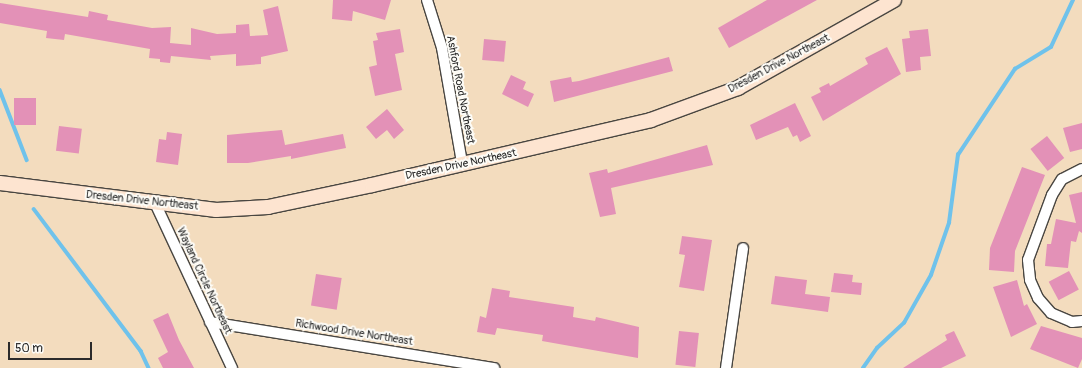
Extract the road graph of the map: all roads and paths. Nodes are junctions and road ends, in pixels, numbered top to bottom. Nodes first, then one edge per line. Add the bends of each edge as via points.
1 (426, 0) edge
2 (894, 0) edge
3 (462, 162) junction
4 (1082, 169) edge
5 (0, 183) edge
6 (155, 203) junction
7 (743, 248) dead end
8 (1082, 320) edge
9 (210, 322) junction
10 (232, 368) edge
11 (494, 368) edge
12 (726, 368) edge

1 - 3 street, Ashford Road Northeast via 442,48
2 - 3 street, Dresden Drive Northeast via 738,88 651,120 544,148
3 - 6 street, Dresden Drive Northeast via 268,206 216,210
4 - 8 street via 1062,179 1052,195 1028,260 1030,280 1038,298 1051,313 1072,322
5 - 6 street, Dresden Drive Northeast
6 - 9 street, Wayland Circle Northeast
7 - 12 street
9 - 10 street, Wayland Circle Northeast
9 - 11 street, Richwood Drive Northeast

